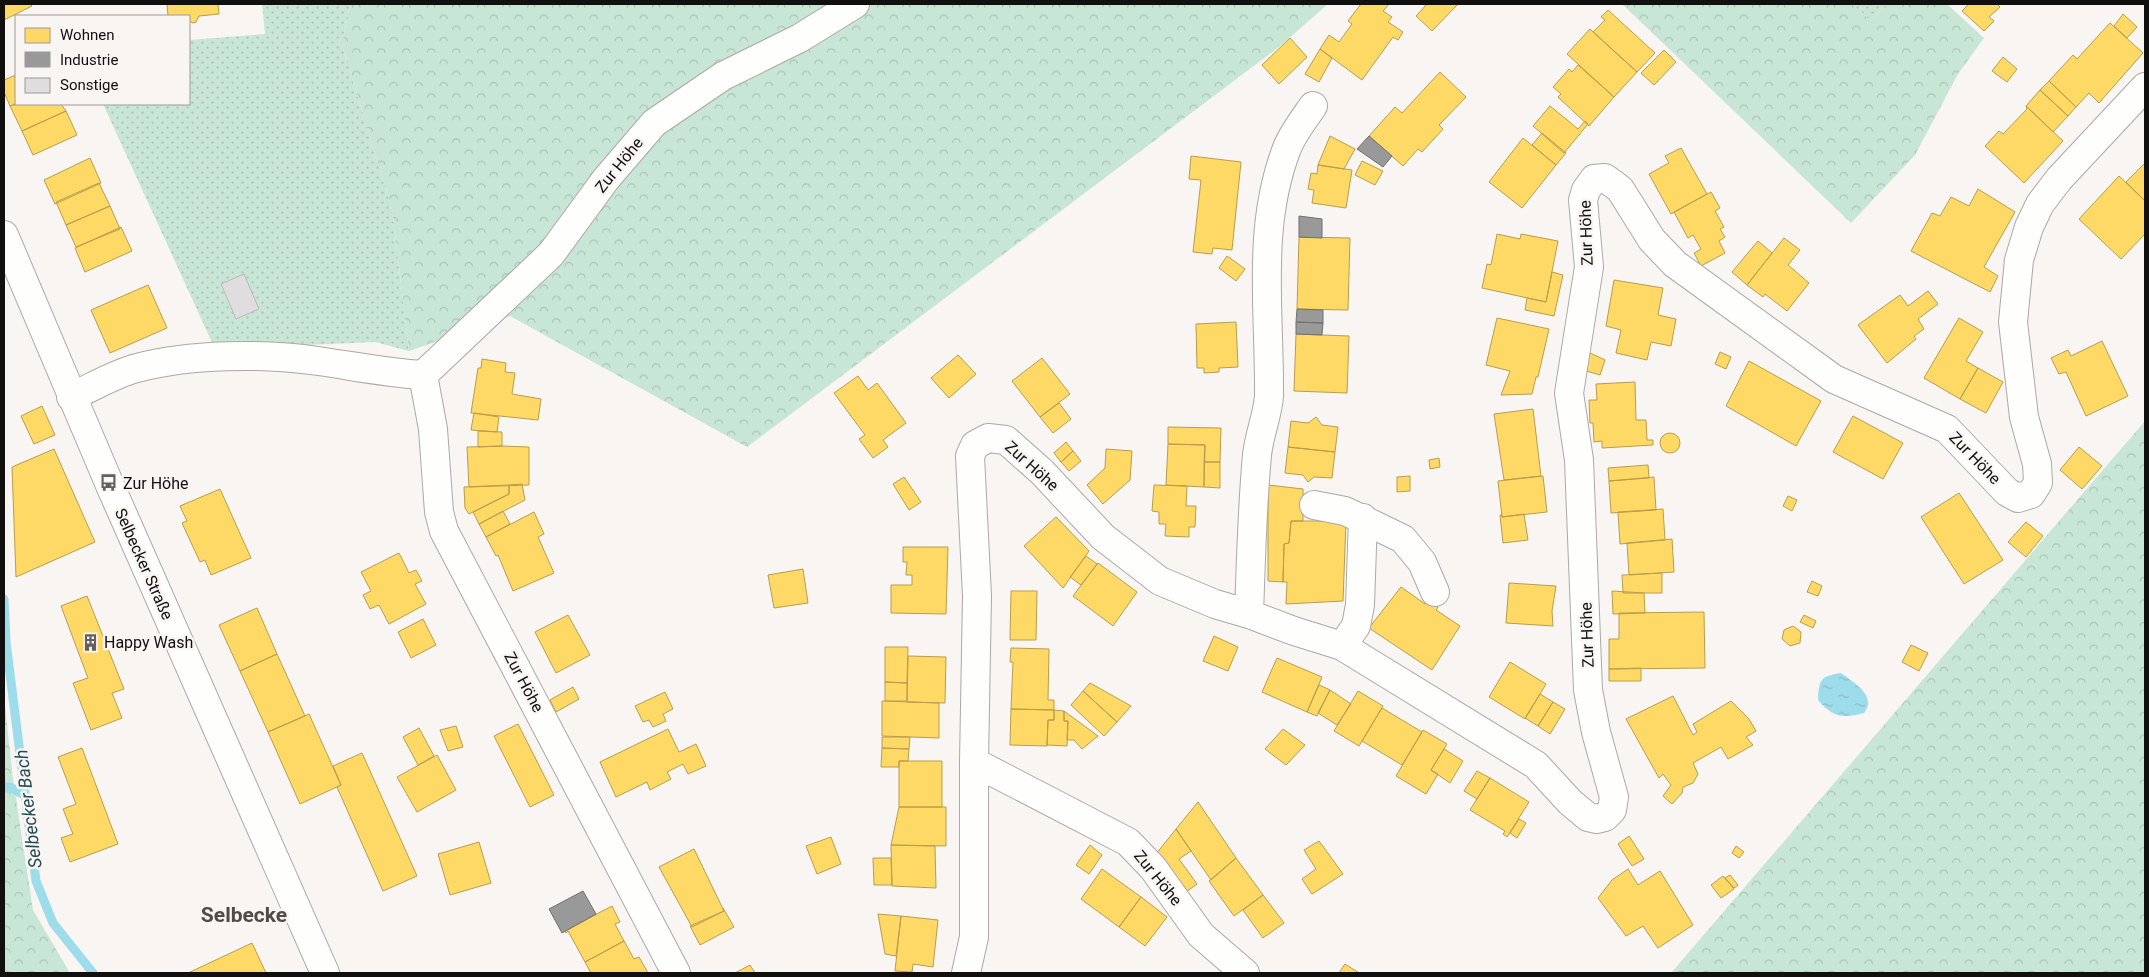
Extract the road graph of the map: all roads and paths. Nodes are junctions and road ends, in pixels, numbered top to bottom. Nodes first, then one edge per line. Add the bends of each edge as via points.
1 (855, 4) edge
2 (2145, 86) edge
3 (1313, 106) dead end
4 (4, 235) edge
5 (423, 375) junction
6 (71, 397) junction
7 (1314, 505) dead end
8 (1362, 518) junction
9 (1435, 592) dead end
10 (1249, 614) junction
11 (1342, 646) junction
12 (974, 762) junction
13 (325, 973) edge
14 (676, 973) edge
15 (966, 973) edge
16 (1245, 973) edge

1 - 5 street, Zur Höhe via 800,38 723,76 654,123 606,179 551,254
2 - 11 street, Zur Höhe via 2059,179 2028,227 2019,260 2013,322 2024,417 2037,464 2038,483 2032,494 2018,498 2007,492 1947,430 1834,379 1675,264 1652,240 1620,189 1605,178 1594,179 1582,200 1589,267 1569,393 1579,460 1588,690 1614,797 1612,810 1605,817 1588,817 1536,765
3 - 10 street via 1288,146 1274,188 1266,267 1269,398 1259,437 1254,487
4 - 6 street, Selbecker Straße
5 - 6 street via 288,358 197,358 136,368
5 - 14 street, Zur Höhe via 433,429 439,512 444,531
6 - 13 street, Selbecker Straße
7 - 8 street
8 - 9 street via 1403,538 1422,562
8 - 11 street via 1360,605 1356,626
10 - 11 street, Zur Höhe
10 - 12 street, Zur Höhe via 1160,581 1104,537 1042,472 1006,440 988,438 975,445 970,456 977,596
12 - 15 street, Zur Höhe via 974,937
12 - 16 street, Zur Höhe via 1128,842 1153,868 1201,935

